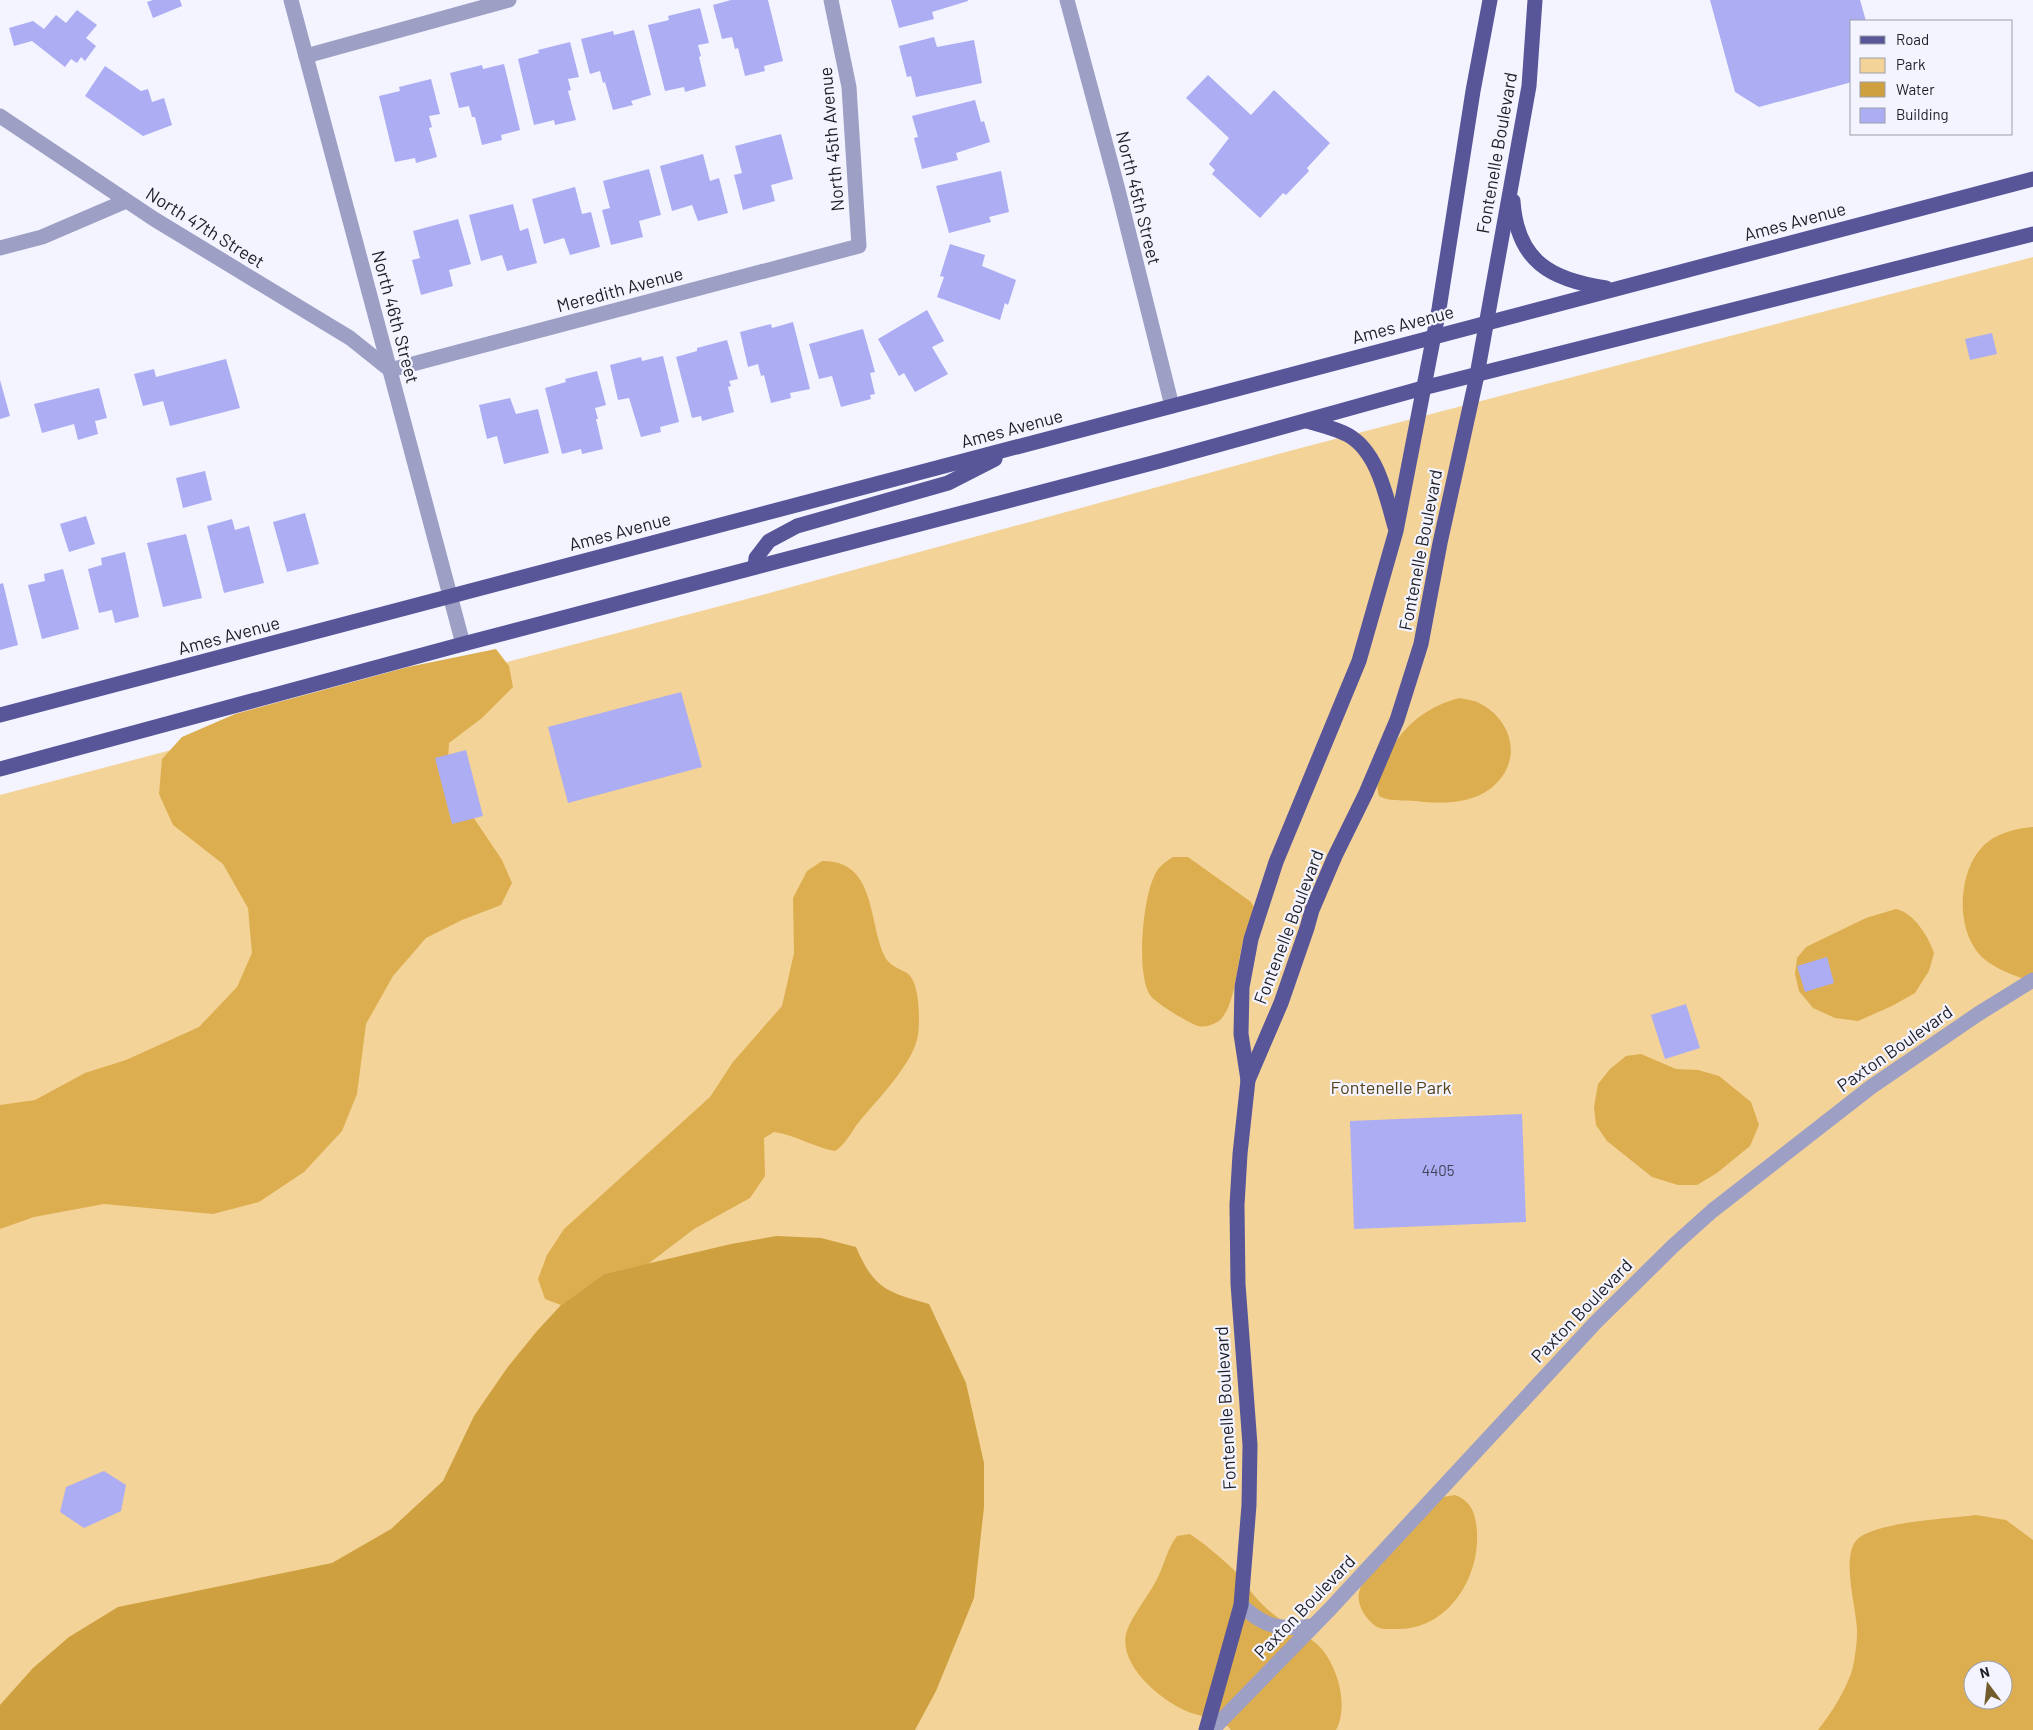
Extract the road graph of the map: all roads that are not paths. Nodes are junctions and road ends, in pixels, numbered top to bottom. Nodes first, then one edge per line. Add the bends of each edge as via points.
1 (291, 0) edge
2 (509, 0) edge
3 (830, 0) edge
4 (1067, 0) edge
5 (1490, 0) edge
6 (1535, 0) edge
7 (306, 56) junction
8 (0, 116) edge
9 (2033, 179) edge
10 (1512, 183) junction
11 (126, 201) junction
12 (2033, 234) edge
13 (859, 246) joint
14 (0, 248) edge
15 (1613, 290) junction
16 (1487, 323) junction
17 (1433, 337) junction
18 (390, 370) junction
19 (1477, 375) junction
20 (1423, 388) junction
21 (1172, 406) junction
22 (1305, 421) junction
23 (1023, 445) junction
24 (1396, 531) junction
25 (754, 567) junction
26 (450, 596) junction
27 (463, 644) junction
28 (0, 715) edge
29 (0, 769) edge
30 (2033, 980) edge
31 (1248, 1080) junction
32 (1242, 1605) junction
33 (1313, 1626) junction
34 (1206, 1730) edge
35 (1212, 1730) edge

1 - 7 street, North 46th Street
2 - 7 street
3 - 13 street, North 45th Avenue via 849,87
4 - 21 street, North 45th Street
5 - 17 main road, Fontenelle Boulevard
6 - 10 main road, Fontenelle Boulevard via 1529,86
7 - 18 street, North 46th Street
8 - 11 street, North 47th Street
9 - 15 main road, Ames Avenue
10 - 15 main road via 1519,232 1530,253 1542,266 1559,277
10 - 16 main road, Fontenelle Boulevard
11 - 14 street via 42,237
11 - 18 street, North 47th Street via 350,338
12 - 19 main road
13 - 18 street, Meredith Avenue
15 - 16 main road, Ames Avenue
16 - 17 main road, Ames Avenue
16 - 19 main road, Fontenelle Boulevard
17 - 20 main road, Fontenelle Boulevard
17 - 21 main road, Ames Avenue
18 - 26 street, North 46th Street
19 - 20 main road
19 - 31 main road, Fontenelle Boulevard via 1421,644 1397,720 1312,910 1280,1003
20 - 22 main road
20 - 24 main road, Fontenelle Boulevard
21 - 23 main road, Ames Avenue
22 - 24 main road via 1334,429 1361,445 1382,484
22 - 25 main road
23 - 25 main road via 948,483 797,526 768,541 756,558
23 - 26 main road, Ames Avenue
24 - 31 main road, Fontenelle Boulevard via 1359,662 1276,862 1251,939 1242,986 1240,1034
25 - 27 main road
26 - 27 street, North 46th Street
26 - 28 main road, Ames Avenue
27 - 29 main road
30 - 33 street, Paxton Boulevard via 1871,1087 1712,1211 1588,1331
31 - 32 main road, Fontenelle Boulevard via 1237,1205 1238,1284 1250,1454
32 - 33 street via 1255,1619 1270,1626 1290,1629
32 - 34 main road, Fontenelle Boulevard
33 - 35 street, Paxton Boulevard

